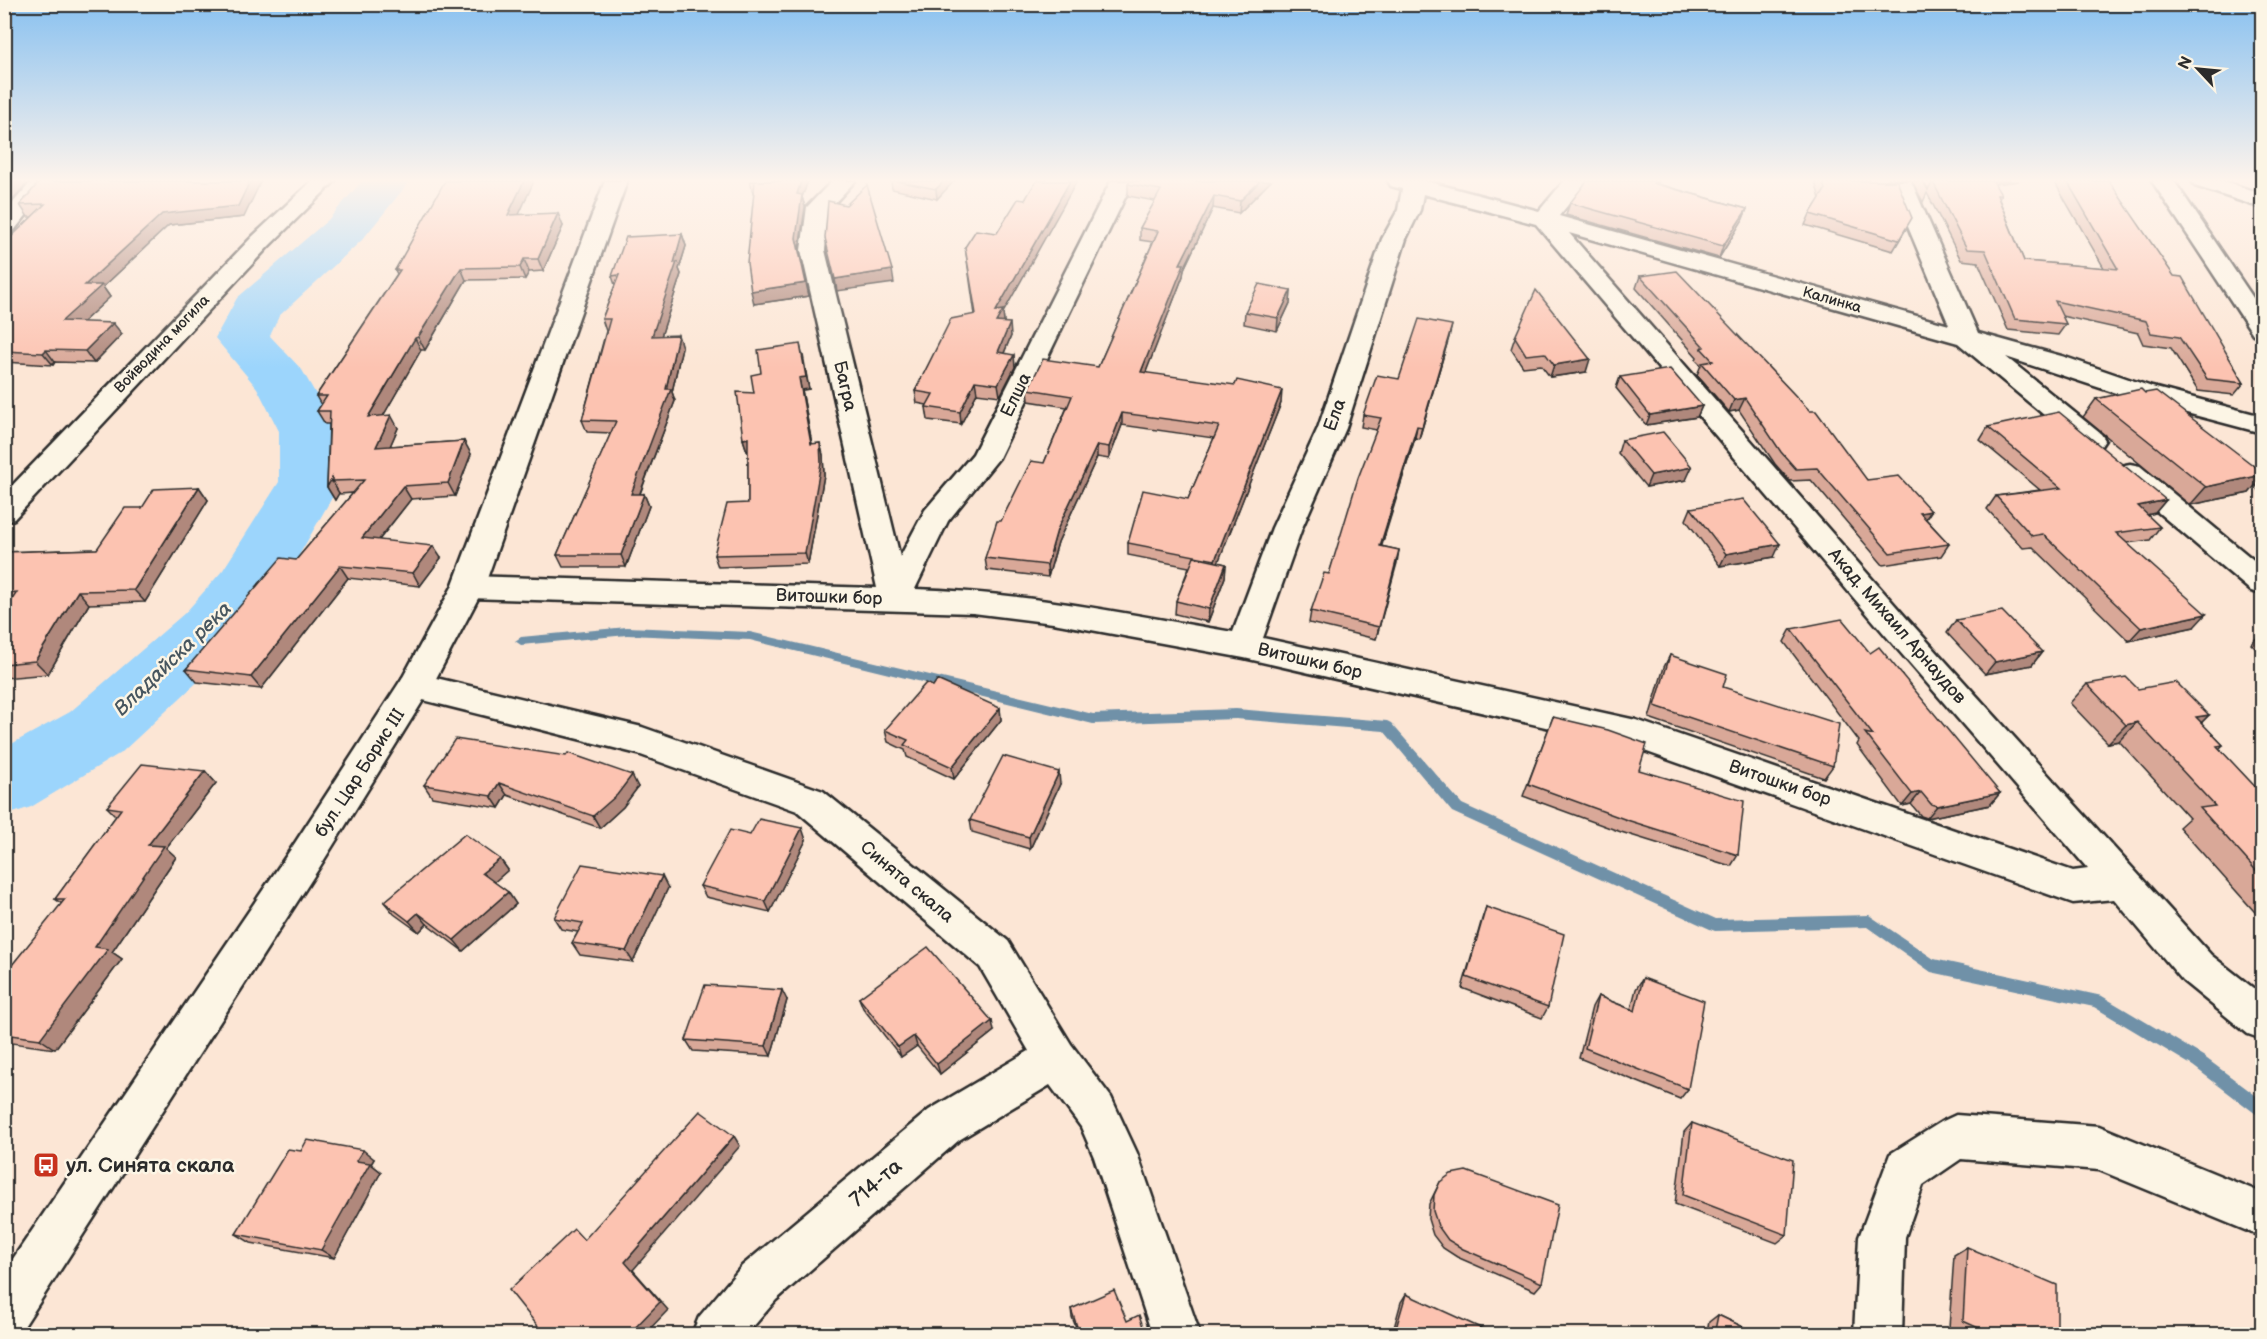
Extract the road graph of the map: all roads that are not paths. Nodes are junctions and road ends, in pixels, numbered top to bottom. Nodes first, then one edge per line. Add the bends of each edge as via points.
1 (259, 243) edge
2 (593, 243) edge
3 (814, 243) edge
4 (1091, 243) edge
5 (1392, 243) edge
6 (1565, 243) edge
7 (1631, 243) edge
8 (1927, 243) edge
9 (2205, 243) edge
10 (2262, 329) edge
11 (1967, 338) junction
12 (2262, 425) edge
13 (4, 512) edge
14 (2262, 583) edge
15 (468, 587) junction
16 (895, 599) junction
17 (1244, 646) junction
18 (415, 686) junction
19 (2123, 882) junction
20 (2262, 1020) edge
21 (1056, 1058) junction
22 (2262, 1215) edge
23 (4, 1314) edge
24 (716, 1335) edge
25 (1176, 1335) edge
26 (1878, 1335) edge

1 - 13 street, Войводина могила
2 - 15 street, бул. Цар Борис III
3 - 16 street, Багра
4 - 16 street, Елша via 985,458 935,517
5 - 17 street, Ела via 1332,428 1287,528
6 - 19 street, Акад. Михаил Арнаудов
7 - 11 street, Калинка
8 - 11 street
9 - 10 street
11 - 12 street, Калинка
11 - 14 street
15 - 16 street, Витошки бор
15 - 18 street, бул. Цар Борис III
16 - 17 street, Витошки бор via 973,602 1053,612
17 - 19 street, Витошки бор via 1636,734 2073,886
18 - 21 street, Синята скала via 642,741 810,801 994,954
18 - 23 street, бул. Цар Борис III
19 - 20 street, Акад. Михаил Арнаудов via 2196,968
21 - 24 street, 714-та via 944,1125 759,1283
21 - 25 street, Синята скала via 1096,1112 1115,1153
22 - 26 street via 2098,1148 1956,1137 1906,1170 1882,1237

